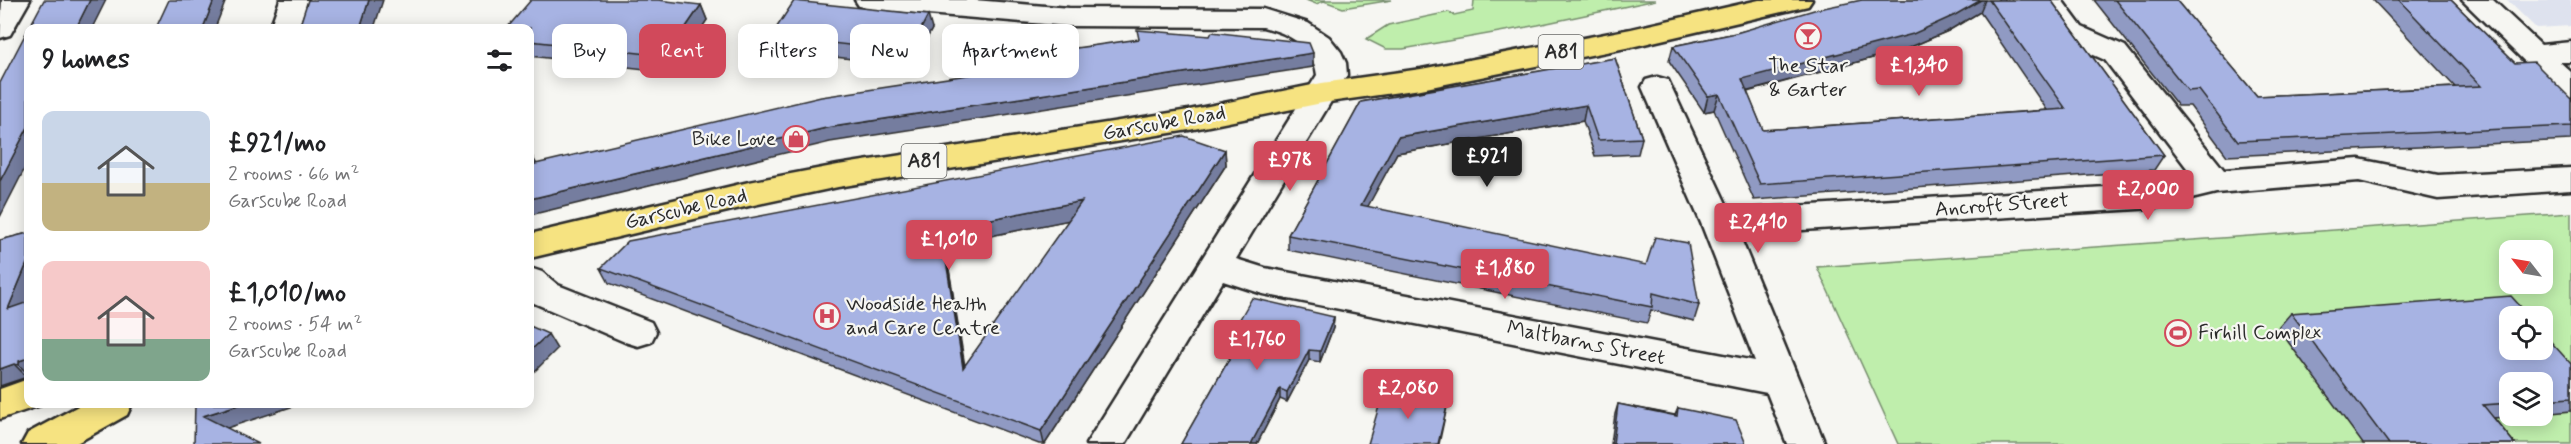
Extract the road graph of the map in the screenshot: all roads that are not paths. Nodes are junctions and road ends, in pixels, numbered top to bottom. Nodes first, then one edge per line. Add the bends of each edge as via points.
1 (16, 0) edge
2 (294, 0) edge
3 (869, 0) edge
4 (1798, 0) edge
5 (2048, 0) edge
6 (2476, 0) edge
7 (285, 24) edge
8 (0, 28) edge
9 (2571, 52) edge
10 (2534, 55) junction
11 (1657, 87) dead end
12 (2571, 89) edge
13 (1322, 93) junction
14 (2571, 179) edge
15 (2216, 182) junction
16 (1718, 223) junction
17 (534, 245) edge
18 (1216, 265) junction
19 (534, 284) edge
20 (638, 332) dead end
21 (1781, 381) junction
22 (24, 395) edge
23 (0, 404) edge
24 (107, 408) edge
25 (41, 444) edge
26 (1106, 444) edge
27 (1806, 444) edge

1 - 8 street
2 - 7 street
3 - 13 street via 1069,17 1245,17 1279,21 1301,30 1331,62 1332,75
4 - 13 main road, Garscube Road / A81 via 1631,38 1421,79
5 - 15 street via 2072,34 2115,53
6 - 10 street
9 - 10 street
10 - 12 street
11 - 16 street
13 - 17 main road, Garscube Road / A81 via 1189,120 838,176
13 - 18 street
14 - 15 street, Ancroft Street via 2438,188 2359,170
15 - 16 street, Ancroft Street via 2154,196
16 - 21 street
18 - 21 street, Maltbarns Street via 1263,281
18 - 26 street
19 - 20 street via 546,294
21 - 27 street
22 - 23 main road
24 - 25 main road

